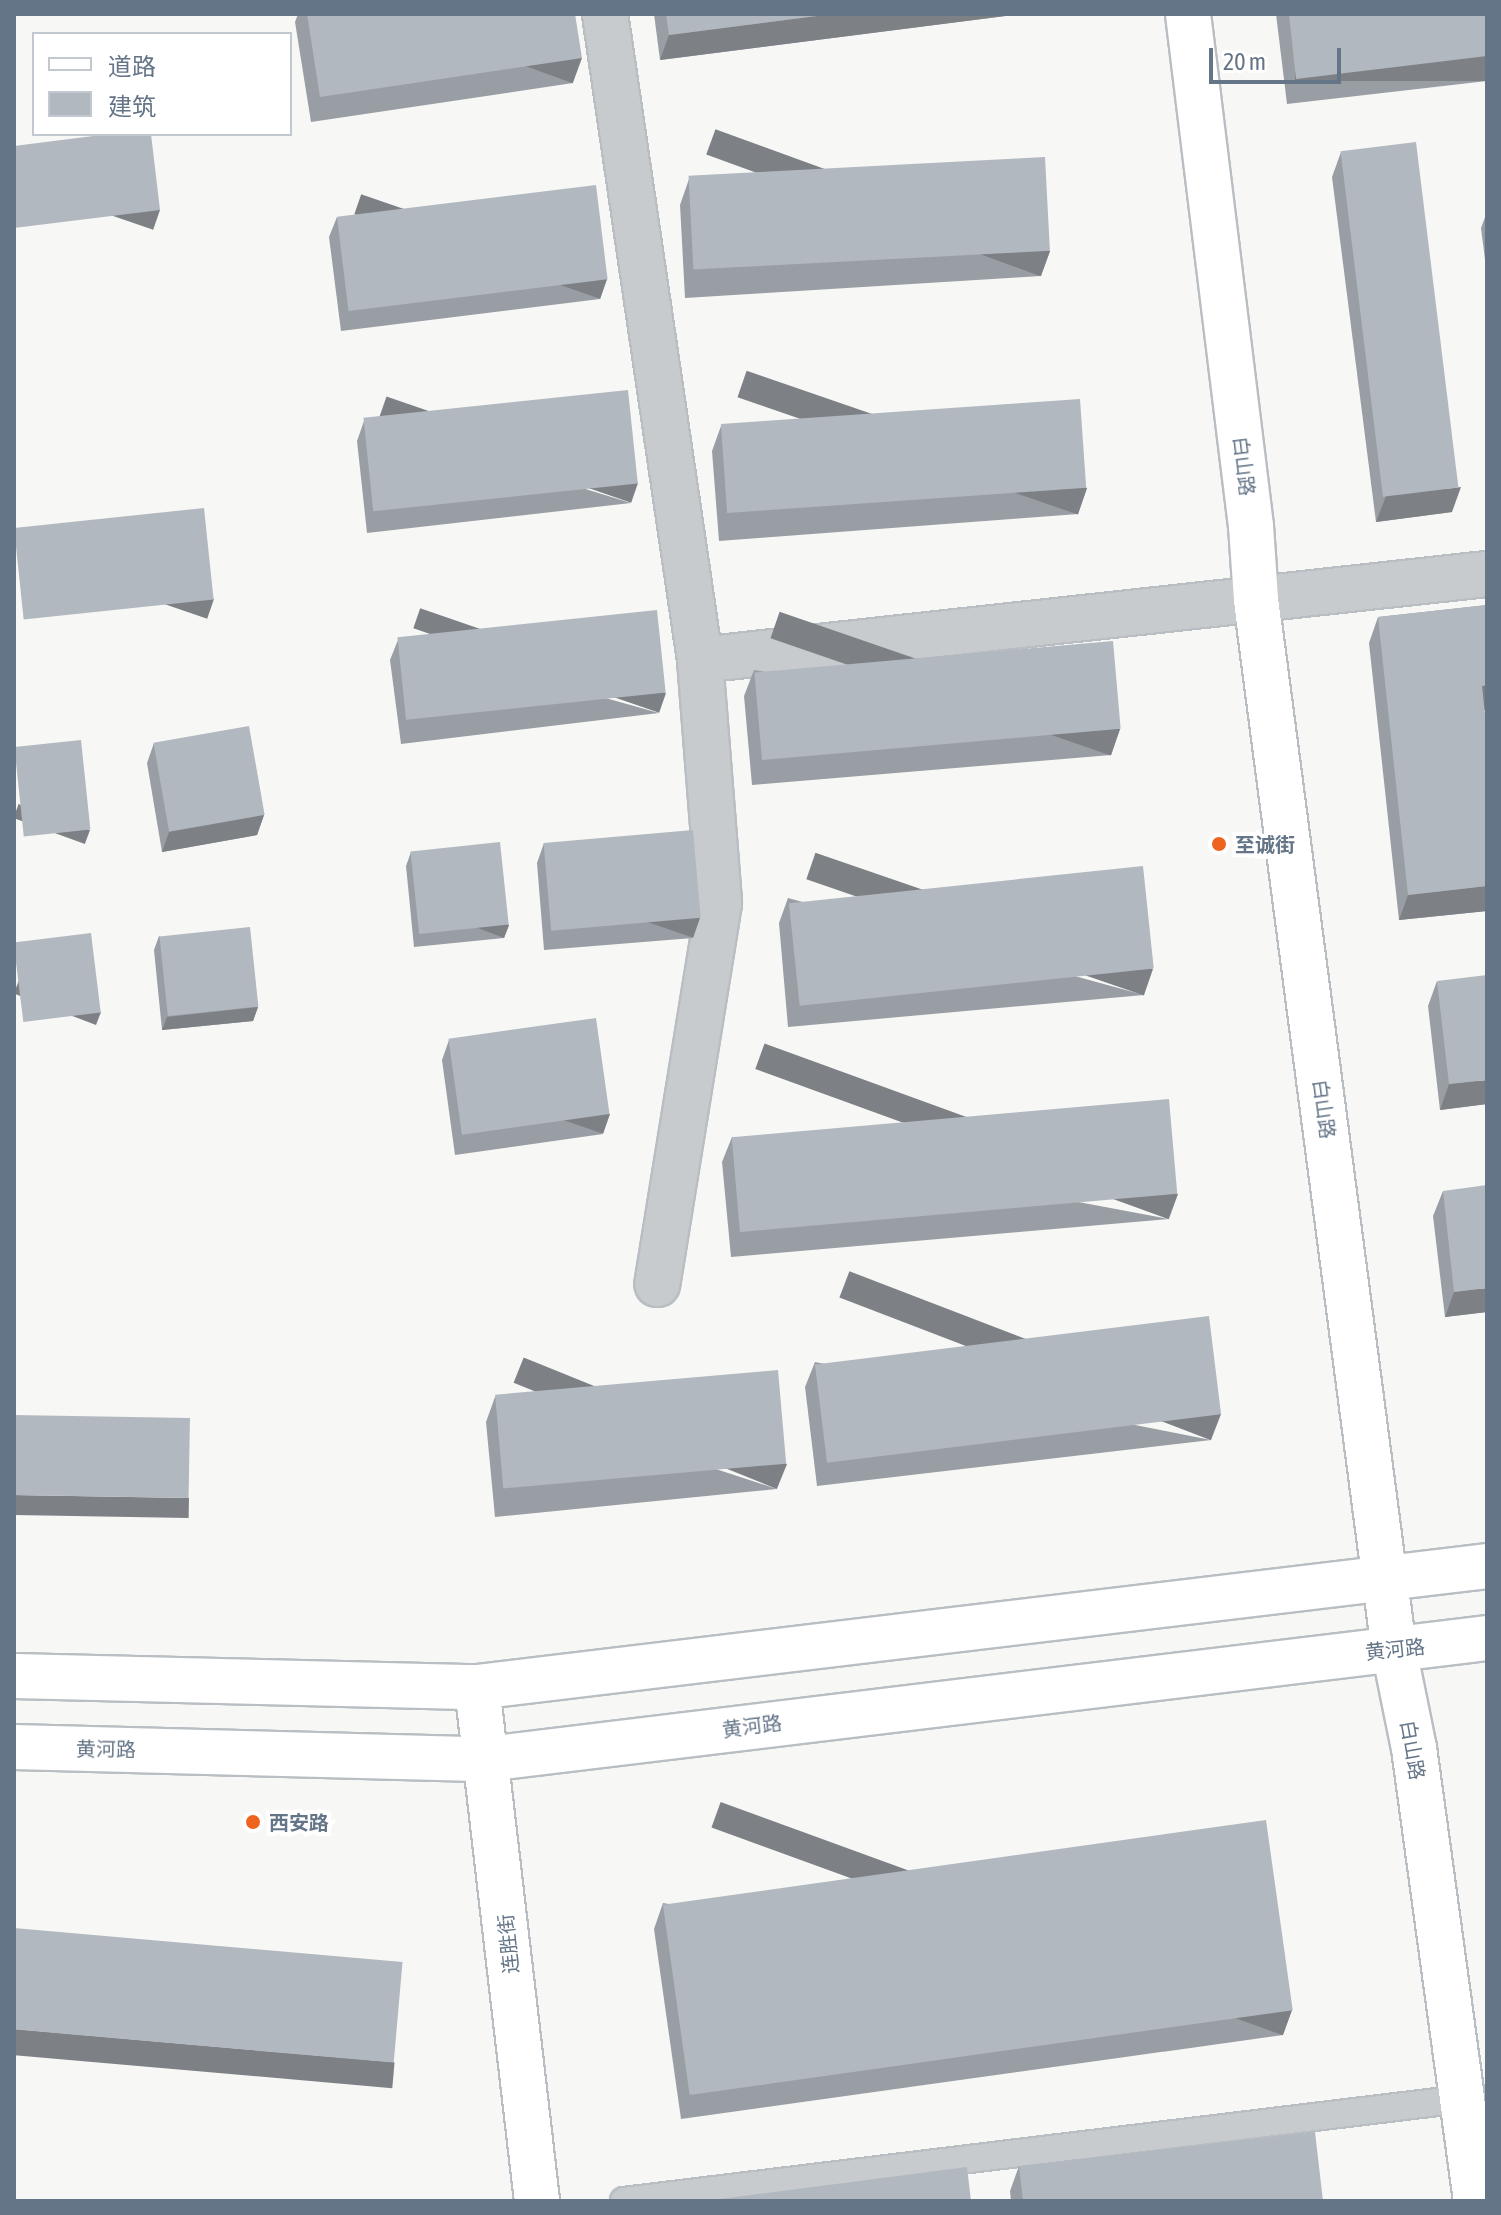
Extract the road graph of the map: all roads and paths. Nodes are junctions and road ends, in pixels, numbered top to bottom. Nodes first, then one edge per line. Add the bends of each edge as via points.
1 (605, 14) edge
2 (1188, 14) edge
3 (1487, 574) edge
4 (1256, 600) junction
5 (700, 660) junction
6 (657, 1284) dead end
7 (1487, 1566) edge
8 (1385, 1579) junction
9 (1487, 1638) edge
10 (1394, 1650) junction
11 (14, 1676) edge
12 (477, 1687) junction
13 (14, 1747) edge
14 (487, 1759) junction
15 (1462, 2099) junction
16 (537, 2201) edge
17 (624, 2201) edge
18 (1476, 2201) edge

1 - 5 street
2 - 4 main road, 白山路
3 - 4 street
4 - 5 street
4 - 8 main road, 白山路
5 - 6 street via 719,903
7 - 8 main road
8 - 10 main road, 白山路
8 - 12 main road
9 - 10 main road, 黄河路
10 - 14 main road, 黄河路
10 - 15 main road, 白山路 via 1414,1748
11 - 12 main road
12 - 14 main road, 连胜街
13 - 14 main road, 黄河路
14 - 16 main road, 连胜街
15 - 17 lane
15 - 18 main road, 白山路

